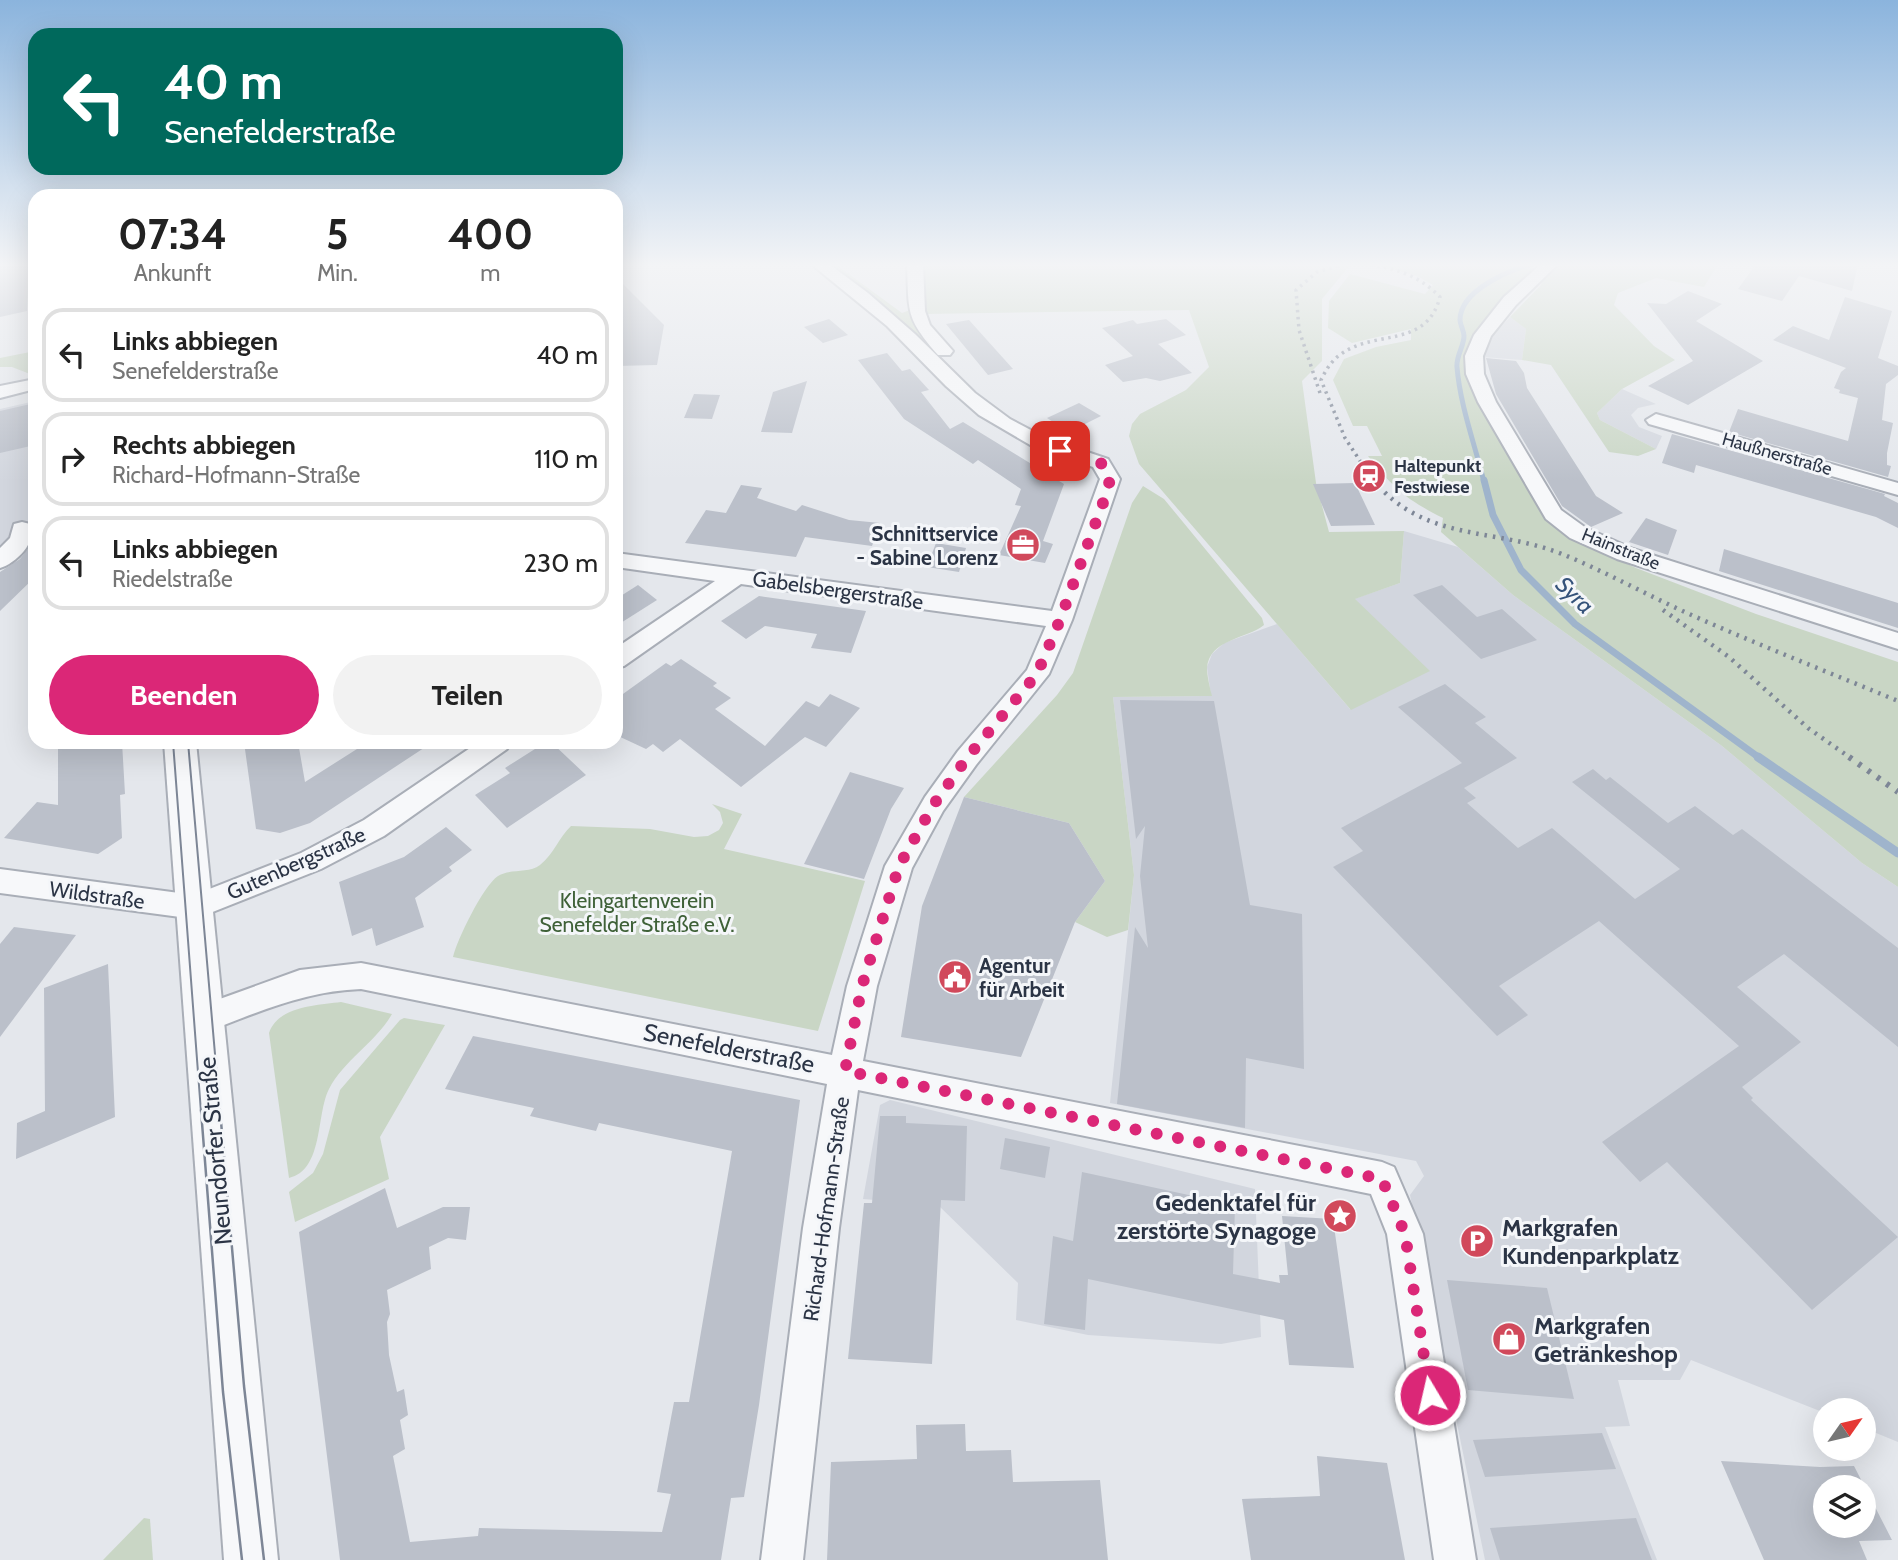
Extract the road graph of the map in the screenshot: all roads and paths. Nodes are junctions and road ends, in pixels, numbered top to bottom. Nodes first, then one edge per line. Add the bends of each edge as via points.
1 (908, 337) edge
2 (931, 337) edge
3 (1482, 337) edge
4 (951, 382) junction
5 (28, 386) edge
6 (0, 392) edge
7 (1656, 420) dead end
8 (1898, 489) edge
9 (22, 529) dead end
10 (0, 561) edge
11 (623, 561) edge
12 (737, 576) junction
13 (1060, 620) junction
14 (1898, 641) edge
15 (623, 655) edge
16 (181, 749) edge
17 (488, 749) edge
18 (0, 881) edge
19 (195, 907) junction
20 (203, 1019) junction
21 (845, 1071) junction
22 (251, 1560) edge
23 (782, 1560) edge
24 (1455, 1560) edge

1 - 4 street
2 - 4 street via 949,358
3 - 14 street, Hainstraße via 1474,356 1475,374 1487,402 1553,514 1578,533 1625,554
4 - 13 street, Richard-Hofmann-Straße via 1015,432 1101,463 1110,479
5 - 6 street
7 - 8 street, Haußnerstraße
9 - 10 street via 21,540
11 - 12 street, Gabelsbergerstraße
12 - 13 street, Gabelsbergerstraße
12 - 15 street
13 - 21 street, Richard-Hofmann-Straße via 1037,674 967,758 899,866 862,986
16 - 19 street, Neundorfer Straße
17 - 19 street, Gutenbergstraße via 374,828 311,861
18 - 19 street, Wildstraße
19 - 20 street, Neundorfer Straße
20 - 21 street, Senefelderstraße via 291,984 333,975 360,976
20 - 22 street, Neundorfer Straße
21 - 23 street, Richard-Hofmann-Straße
21 - 24 street, Senefelderstraße via 1382,1179 1405,1234

